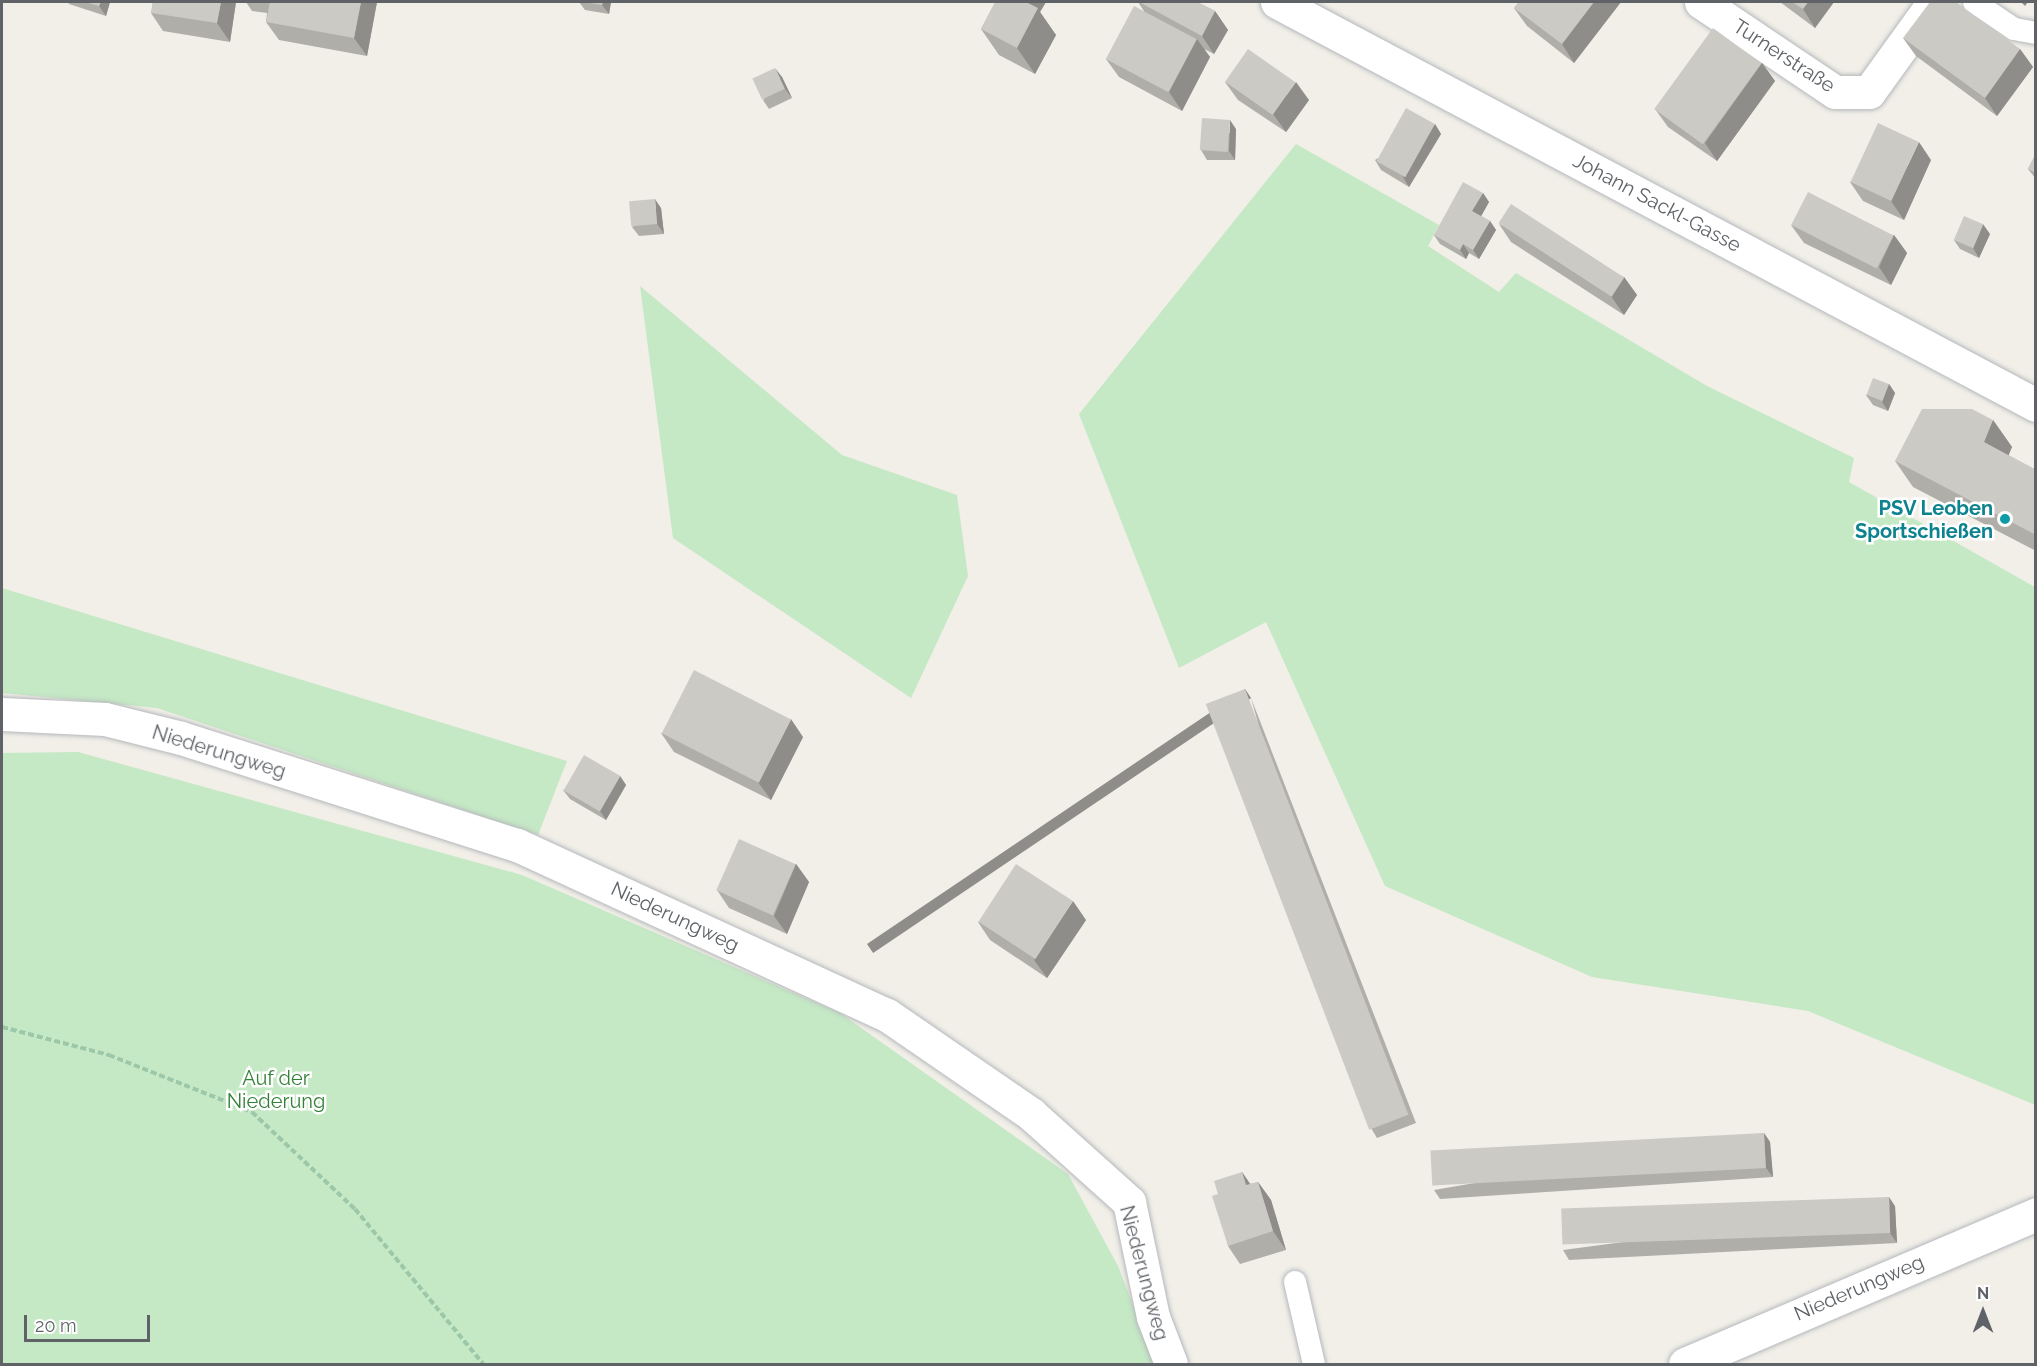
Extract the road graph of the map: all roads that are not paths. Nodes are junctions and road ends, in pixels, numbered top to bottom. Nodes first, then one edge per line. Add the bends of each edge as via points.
1 (1277, 2) edge
2 (1701, 2) edge
3 (1934, 2) edge
4 (1974, 2) edge
5 (2036, 33) edge
6 (2036, 405) edge
7 (2, 714) edge
8 (2036, 1214) edge
9 (1295, 1282) dead end
10 (1692, 1363) edge
11 (1171, 1365) edge
12 (1314, 1365) edge

1 - 6 street, Johann Sackl-Gasse
2 - 3 street, Turnerstraße via 1835,92 1869,92
4 - 5 lane via 2014,29
7 - 11 street, Niederungweg via 105,719 181,738 517,845 887,1015 1031,1114 1129,1202 1153,1317
8 - 10 street, Niederungweg
9 - 12 lane

